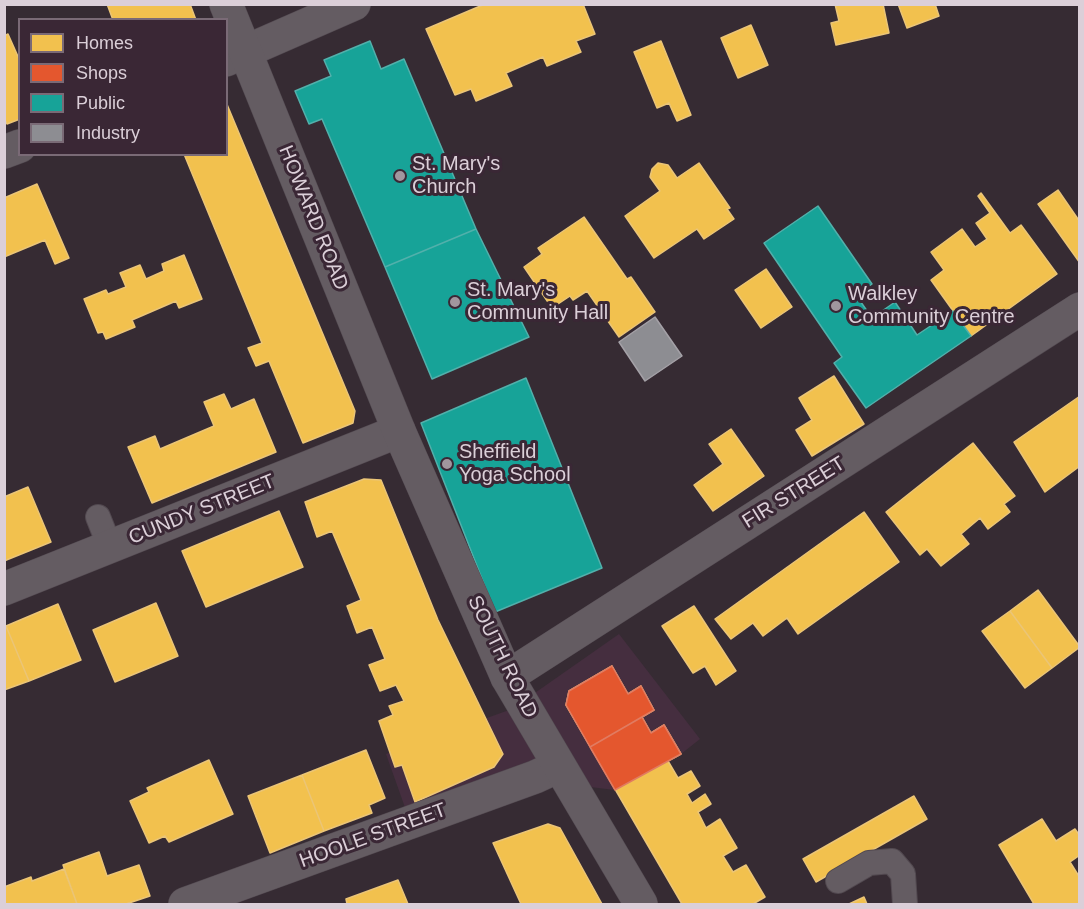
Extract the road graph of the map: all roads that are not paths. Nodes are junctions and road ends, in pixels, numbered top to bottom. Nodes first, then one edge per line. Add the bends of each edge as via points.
1 (226, 4) edge
2 (354, 4) edge
3 (236, 56) edge
4 (1080, 309) edge
5 (399, 431) junction
6 (98, 517) dead end
7 (110, 547) junction
8 (4, 589) edge
9 (507, 676) junction
10 (559, 766) junction
11 (838, 881) dead end
12 (185, 904) edge
13 (641, 904) edge
14 (905, 904) edge

1 - 3 street, HOWARD ROAD
2 - 3 street
3 - 5 street, HOWARD ROAD
4 - 9 street, FIR STREET
5 - 7 street, CUNDY STREET
5 - 9 street, SOUTH ROAD
6 - 7 lane
7 - 8 street, CUNDY STREET
9 - 10 street, SOUTH ROAD
10 - 12 street, HOOLE STREET
10 - 13 street, SOUTH ROAD
11 - 14 lane via 869,863 891,861 903,874

